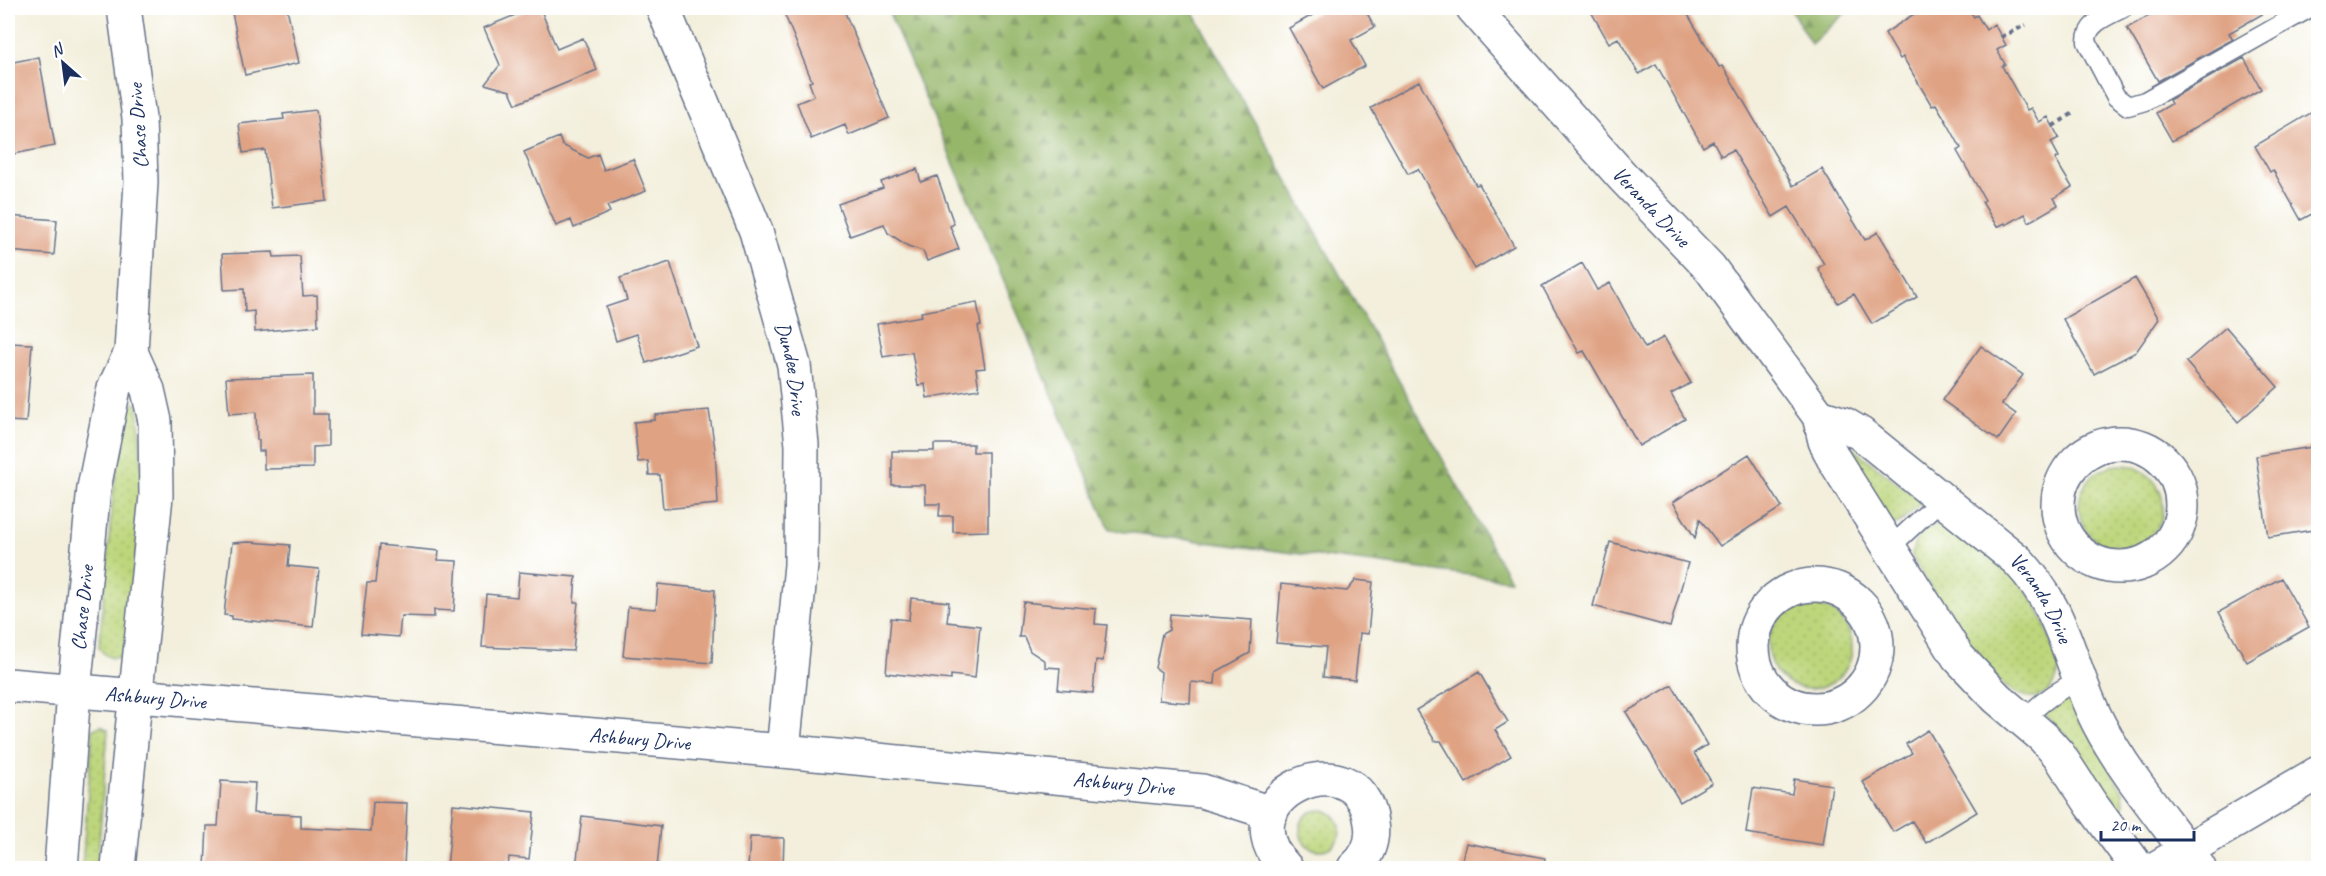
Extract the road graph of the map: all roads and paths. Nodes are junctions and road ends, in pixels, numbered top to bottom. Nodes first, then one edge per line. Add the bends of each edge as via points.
1 (124, 8) edge
2 (663, 8) edge
3 (1473, 8) edge
4 (2122, 8) edge
5 (2305, 9) edge
6 (2026, 25) dead end
7 (2001, 37) dead end
8 (2072, 114) dead end
9 (2053, 126) dead end
10 (131, 352) junction
11 (1819, 416) junction
12 (1942, 499) junction
13 (2071, 544) dead end
14 (1887, 546) junction
15 (2032, 576) junction
16 (1909, 581) junction
17 (1864, 609) dead end
18 (2081, 680) junction
19 (8, 685) edge
20 (74, 691) junction
21 (136, 696) junction
22 (2024, 720) junction
23 (783, 751) junction
24 (2319, 773) edge
25 (1271, 813) junction
26 (2193, 860) edge
27 (61, 868) edge
28 (118, 868) edge
29 (1286, 868) edge
30 (1354, 868) edge
31 (2138, 868) edge
32 (2156, 868) edge

1 - 10 street, Chase Drive via 139,117 141,182
2 - 23 street, Dundee Drive via 756,231 794,365 802,445 801,565
3 - 11 street, Veranda Drive via 1622,176 1710,268
4 - 5 lane via 2086,34 2116,98 2128,106 2145,101
6 - 7 path
8 - 9 path
10 - 20 street, Chase Drive via 114,388 94,488
10 - 21 street, Chase Drive via 148,390 155,421 156,496
11 - 12 street, Veranda Drive via 1861,434
11 - 14 street, Veranda Drive via 1833,458
12 - 14 lane
12 - 15 street, Veranda Drive
13 - 15 street
14 - 16 street, Veranda Drive
15 - 18 street, Veranda Drive via 2056,612
16 - 17 street
16 - 22 street, Veranda Drive via 1958,657 1996,698
18 - 22 lane
18 - 26 street, Veranda Drive via 2101,727 2133,779
19 - 20 street, Ashbury Drive
20 - 21 street, Ashbury Drive
20 - 27 street, Chase Drive
21 - 23 street, Ashbury Drive
21 - 28 street, Chase Drive
22 - 31 street, Veranda Drive via 2059,755
23 - 25 street, Ashbury Drive via 1202,791
24 - 26 street
25 - 29 street via 1270,845
25 - 30 street via 1279,798 1305,780 1322,778 1352,788 1370,815 1372,831 1370,847
26 - 32 street

